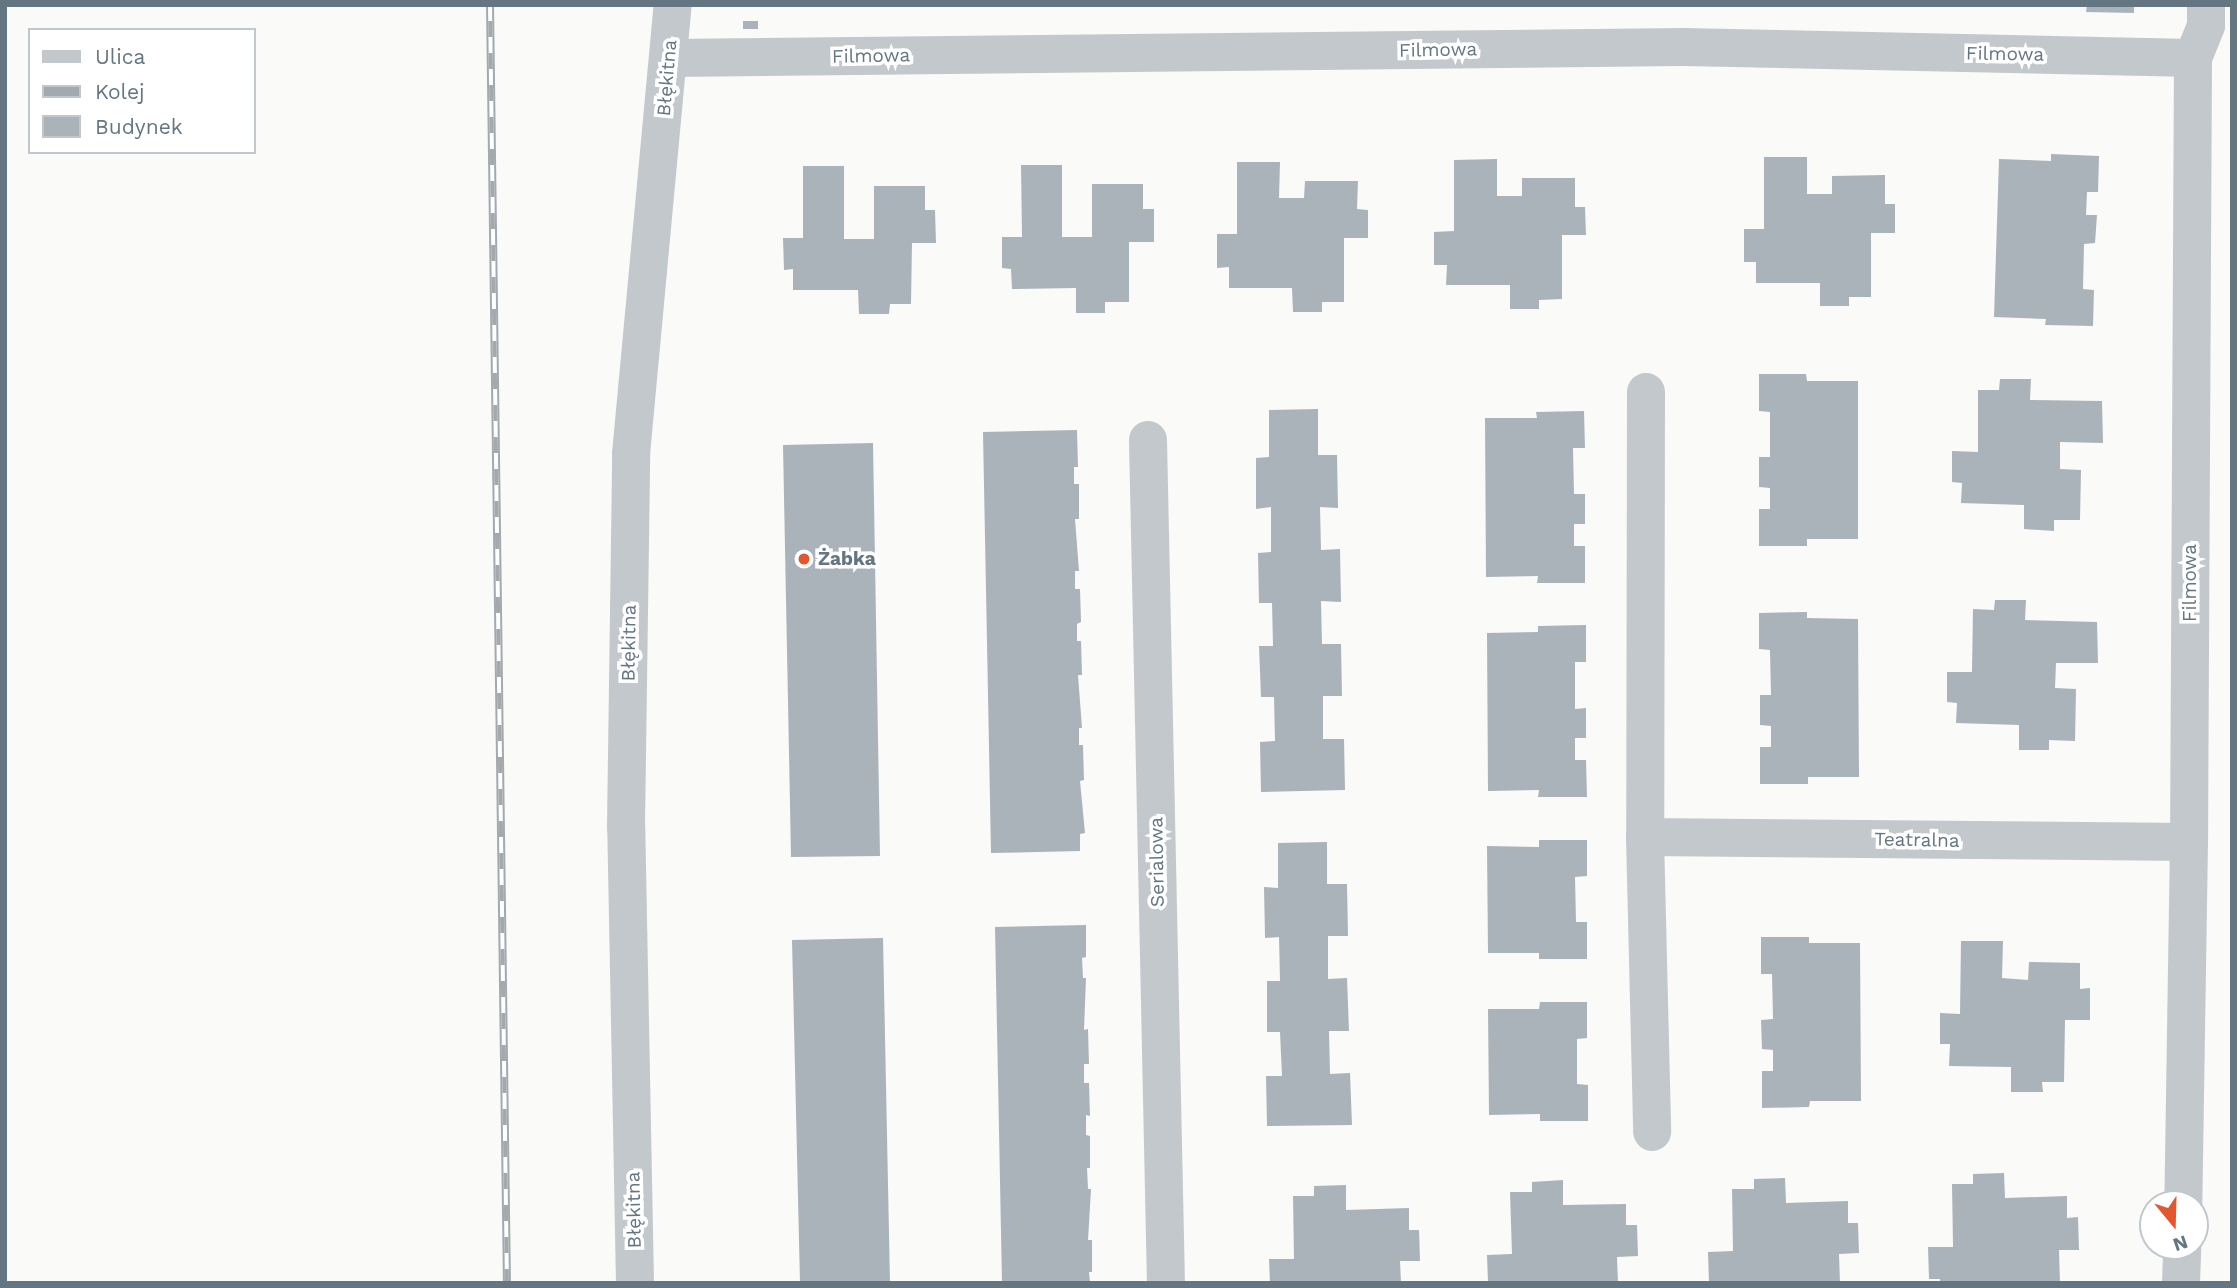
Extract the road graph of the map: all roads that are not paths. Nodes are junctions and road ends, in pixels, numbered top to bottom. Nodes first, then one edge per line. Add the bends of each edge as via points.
1 (673, 5) edge
2 (2206, 5) edge
3 (670, 58) junction
4 (2193, 58) junction
5 (1646, 392) dead end
6 (1148, 440) dead end
7 (1645, 837) junction
8 (2189, 842) junction
9 (1652, 1132) dead end
10 (2183, 1190) edge
11 (2182, 1260) edge
12 (635, 1283) edge
13 (1166, 1283) edge
14 (2181, 1283) edge

1 - 3 street, Błękitna
2 - 4 street via 2206,25
3 - 4 street, Filmowa via 1683,47
3 - 12 street, Błękitna via 631,454 626,827
4 - 8 street, Filmowa
5 - 7 street
6 - 13 street, Serialowa
7 - 8 street, Teatralna
7 - 9 street
8 - 10 street, Filmowa
11 - 14 street

